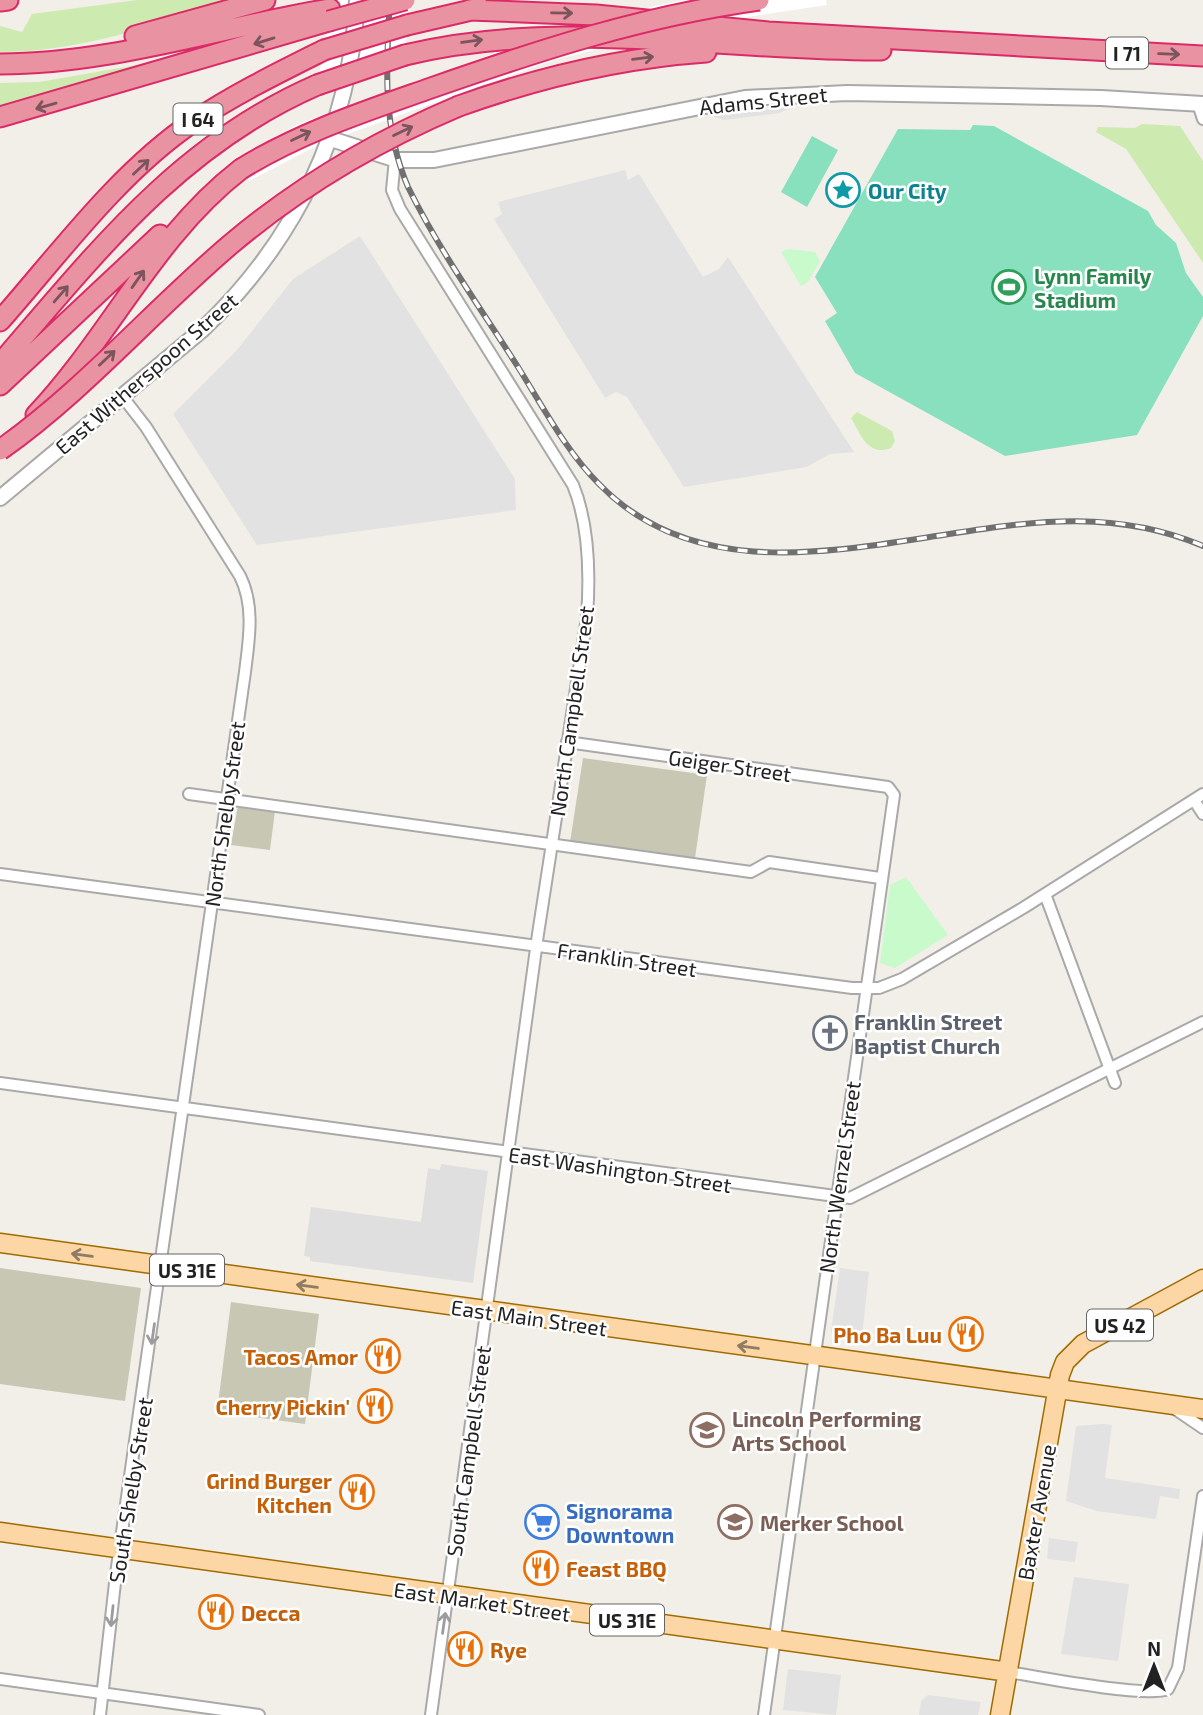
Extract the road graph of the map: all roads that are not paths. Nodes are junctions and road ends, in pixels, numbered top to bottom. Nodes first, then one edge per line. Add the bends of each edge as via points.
1 (8, 0) edge
2 (265, 0) edge
3 (357, 0) edge
4 (377, 0) edge
5 (405, 0) edge
6 (515, 0) edge
7 (759, 0) edge
8 (0, 1) edge
9 (469, 10) junction
10 (329, 15) junction
11 (1052, 49) junction
12 (838, 50) junction
13 (1203, 55) edge
14 (0, 59) edge
15 (0, 64) edge
16 (1200, 104) edge
17 (0, 117) edge
18 (1203, 118) edge
19 (331, 139) junction
20 (395, 159) junction
21 (237, 172) junction
22 (0, 321) edge
23 (0, 364) edge
24 (0, 384) edge
25 (122, 396) junction
26 (0, 450) edge
27 (0, 498) edge
28 (567, 742) junction
29 (891, 790) joint
30 (189, 794) dead end
31 (1199, 797) edge
32 (226, 800) junction
33 (1203, 814) edge
34 (552, 845) junction
35 (0, 874) edge
36 (880, 878) junction
37 (1045, 894) junction
38 (211, 903) junction
39 (537, 946) junction
40 (866, 989) junction
41 (1203, 1021) edge
42 (1110, 1069) junction
43 (0, 1083) edge
44 (1115, 1083) dead end
45 (183, 1109) junction
46 (510, 1154) junction
47 (836, 1198) junction
48 (0, 1243) edge
49 (160, 1266) junction
50 (1203, 1279) edge
51 (488, 1311) junction
52 (816, 1356) junction
53 (1057, 1388) junction
54 (1167, 1404) junction
55 (1203, 1409) edge
56 (1203, 1428) edge
57 (1203, 1496) edge
58 (0, 1532) edge
59 (121, 1548) junction
60 (448, 1596) junction
61 (775, 1640) junction
62 (1009, 1672) junction
63 (0, 1679) edge
64 (103, 1694) junction
65 (100, 1715) edge
66 (259, 1715) edge
67 (431, 1715) edge
68 (764, 1715) edge
69 (1000, 1715) edge

1 - 8 highway
2 - 14 highway via 112,42
3 - 19 street, East Witherspoon Street via 348,74
4 - 10 highway
5 - 10 highway, bridge
6 - 9 highway, I 64
21 -> 7 highway, bridge via 316,130 527,53 636,22
9 -> 11 highway
22 -> 9 highway, I 64, bridge via 92,215 182,132 268,77 324,50
10 - 15 highway via 43,64
10 -> 17 highway
11 - 12 highway
11 -> 13 highway, I 71
23 -> 12 highway, bridge via 166,180 239,126 317,85 405,55 462,43 530,37 652,38
26 -> 12 highway, bridge via 32,428 198,273 263,219 361,153 459,106 532,81 640,58 740,50
16 - 18 street
16 - 20 street, Adams Street via 847,93 746,98 455,156
19 - 20 street, Adams Street
19 - 25 street, East Witherspoon Street via 298,211 257,271 203,329
20 - 28 street, North Campbell Street via 392,190 400,209 567,474 580,505 588,599
21 - 24 highway via 190,207
26 -> 21 highway, bridge via 46,404 173,235
25 - 27 street, East Witherspoon Street
25 - 32 street, North Shelby Street via 247,590 249,639
28 - 29 street, Geiger Street
28 - 34 street, North Campbell Street
29 - 36 street, North Wenzel Street via 894,795
30 - 32 street
31 - 33 street
31 - 37 street, Franklin Street
32 - 34 street
32 - 38 street, North Shelby Street
34 - 36 street via 751,872 769,862
34 - 39 street, North Campbell Street
35 - 38 street, Franklin Street
36 - 40 street, North Wenzel Street
37 - 40 street, Franklin Street via 902,979
37 - 42 street
38 - 39 street, Franklin Street
38 - 45 street, North Shelby Street
39 - 40 street, Franklin Street
39 - 46 street, North Campbell Street
40 - 47 street, North Wenzel Street
41 - 42 street, East Washington Street
42 - 44 street
42 - 47 street, East Washington Street via 850,1198
43 - 45 street, East Washington Street
45 - 46 street, East Washington Street
45 - 49 street, North Shelby Street
46 - 47 street, East Washington Street
46 - 51 street, North Campbell Street
47 - 52 street, North Wenzel Street
49 -> 48 main road, East Main Street / US 31E
51 -> 49 main road, East Main Street / US 31E
49 -> 59 street, South Shelby Street
50 - 53 main road, US 42 via 1083,1345 1065,1362
52 -> 51 main road, East Main Street / US 31E
51 - 60 street, South Campbell Street
52 - 53 main road, East Main Street / US 31E
52 - 61 street, North Wenzel Street
53 - 54 main road
53 - 62 main road, Baxter Avenue
54 - 55 main road
54 - 56 street
57 - 62 street, East Market Street via 1178,1668 1171,1686 1154,1691
58 - 59 main road, East Market Street / US 31E
59 - 60 main road, East Market Street / US 31E
59 -> 64 street, South Shelby Street
60 - 61 main road, East Market Street / US 31E
67 -> 60 street, South Campbell Street
61 - 62 main road, East Market Street / US 31E
61 - 68 street, North Wenzel Street
62 - 69 main road, Baxter Avenue
63 - 64 street
64 - 65 street, South Shelby Street
64 - 66 street

